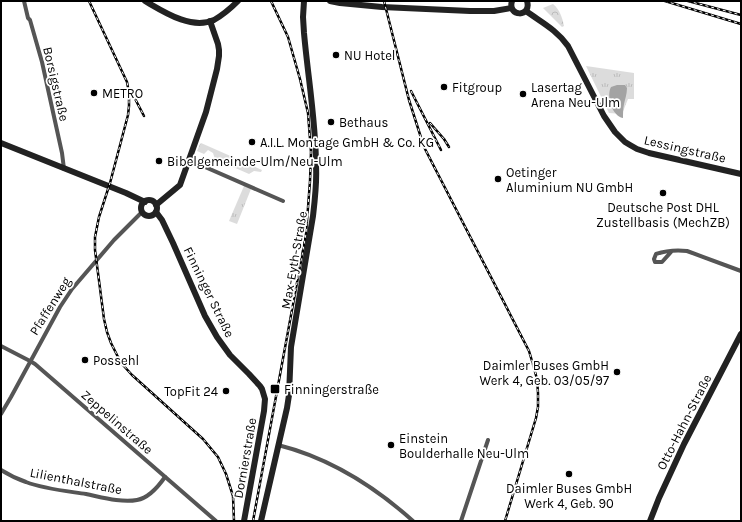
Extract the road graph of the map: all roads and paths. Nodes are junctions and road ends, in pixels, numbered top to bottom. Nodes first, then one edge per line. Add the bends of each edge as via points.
1 (25, 1) edge
2 (145, 1) edge
3 (238, 1) edge
4 (305, 1) edge
5 (330, 1) edge
6 (512, 1) edge
7 (527, 1) edge
8 (512, 8) junction
9 (526, 11) junction
10 (210, 21) junction
11 (1, 143) edge
12 (62, 153) junction
13 (189, 160) junction
14 (52, 164) junction
15 (64, 169) junction
16 (741, 174) edge
17 (283, 200) dead end
18 (144, 202) junction
19 (155, 209) junction
20 (143, 213) junction
21 (671, 252) dead end
22 (741, 271) edge
23 (741, 334) edge
24 (1, 346) edge
25 (30, 361) junction
26 (265, 399) joint
27 (1, 414) edge
28 (488, 440) dead end
29 (278, 445) junction
30 (1, 470) edge
31 (165, 478) junction
32 (216, 521) edge
33 (244, 521) edge
34 (261, 521) edge
35 (413, 521) edge
36 (461, 521) edge
37 (650, 521) edge

1 - 12 street, Borsigstraße via 42,62
2 - 10 street via 186,21
3 - 10 street
4 - 29 street, Max-Eyth-Straße via 304,38 315,144 316,186 291,347 289,395
5 - 8 street, Lessingstraße via 382,7 470,11
6 - 8 street
7 - 9 street
8 - 9 street, Lessingstraße via 521,14
9 - 16 street, Lessingstraße via 552,28 564,40 604,116 624,142 649,153
10 - 13 street via 219,50 218,62 206,112
11 - 14 street
12 - 14 street via 61,159
12 - 15 street, Borsigstraße
13 - 17 street
13 - 19 street via 180,185 164,196
14 - 15 street
15 - 18 street
18 - 19 street via 150,201
18 - 20 street via 141,207
19 - 20 street via 148,216
19 - 26 street, Finninger Straße via 205,316 230,355 260,386
20 - 25 street, Pfaffenweg via 114,240 72,289
21 - 22 street via 687,251
23 - 37 street, Otto-Hahn-Straße via 684,444
24 - 25 street, Zeppelinstraße
25 - 27 street, Pfaffenweg
25 - 31 street, Zeppelinstraße
26 - 33 street, Dornierstraße
28 - 36 street
29 - 34 street, Max-Eyth-Straße
29 - 35 street via 311,455 340,469 368,485
30 - 31 street, Lilienthalstraße via 26,482 49,488 125,501 148,496
31 - 32 street, Zeppelinstraße

